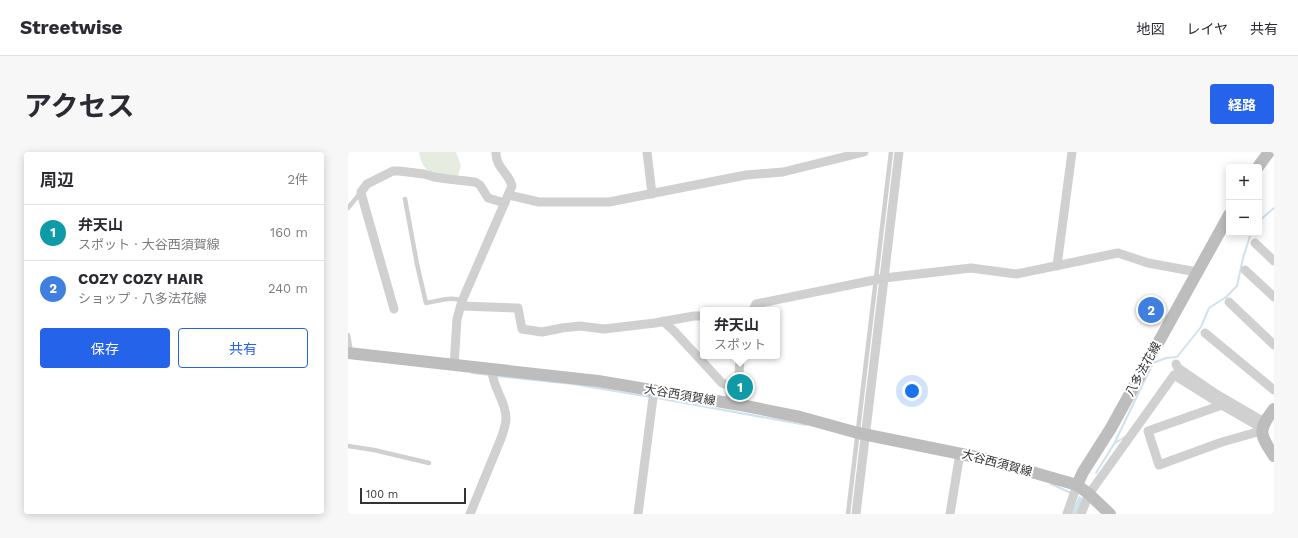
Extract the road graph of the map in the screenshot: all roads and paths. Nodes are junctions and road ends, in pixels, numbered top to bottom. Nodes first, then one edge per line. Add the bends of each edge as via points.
1 (496, 152) edge
2 (647, 152) edge
3 (864, 152) edge
4 (891, 152) edge
5 (899, 152) edge
6 (1072, 152) edge
7 (1269, 152) edge
8 (1260, 164) edge
9 (361, 192) junction
10 (652, 194) junction
11 (405, 199) dead end
12 (506, 199) junction
13 (348, 208) edge
14 (1226, 220) edge
15 (1255, 243) dead end
16 (1274, 261) edge
17 (1057, 266) junction
18 (1245, 270) dead end
19 (1197, 272) junction
20 (880, 279) junction
21 (1274, 297) edge
22 (1229, 302) dead end
23 (462, 304) junction
24 (754, 307) edge
25 (394, 308) dead end
26 (700, 316) edge
27 (663, 321) junction
28 (1205, 333) dead end
29 (348, 335) edge
30 (1274, 345) edge
31 (349, 353) edge
32 (740, 359) edge
33 (1176, 364) dead end
34 (454, 366) junction
35 (492, 370) junction
36 (730, 386) junction
37 (654, 390) junction
38 (1274, 390) edge
39 (730, 403) junction
40 (1222, 405) junction
41 (1274, 409) edge
42 (1262, 427) junction
43 (862, 433) junction
44 (348, 446) edge
45 (960, 453) junction
46 (1274, 456) edge
47 (429, 463) dead end
48 (1077, 484) junction
49 (1089, 494) junction
50 (470, 514) edge
51 (638, 514) edge
52 (848, 514) edge
53 (856, 514) edge
54 (950, 514) edge
55 (1067, 514) edge
56 (1081, 514) edge
57 (1110, 514) edge

1 - 12 street via 498,164 510,179 512,186
2 - 10 street
3 - 10 street via 783,172 746,175
4 - 20 lane
5 - 20 street
6 - 17 street
7 - 8 main road
9 - 12 street via 367,184 393,171 399,171 475,182 488,198
9 - 13 lane
9 - 25 street
10 - 12 street via 609,202 539,202
11 - 23 lane via 426,303 451,298
12 - 23 street
14 - 19 main road, 八多法花線
15 - 16 street
17 - 19 street via 1118,252 1148,263
17 - 20 street via 1016,274 971,268
18 - 21 street
19 - 48 main road, 八多法花線 via 1111,428
20 - 24 street via 756,304
20 - 43 street
22 - 30 street
23 - 27 street via 518,308 522,329 542,332 580,326 604,329
23 - 34 street via 457,319
26 - 27 street
27 - 36 street via 722,383
28 - 38 street
29 - 31 lane via 351,346
31 - 34 main road, 大谷西須賀線
32 - 36 street via 739,375
33 - 42 street via 1178,368
34 - 35 main road, 大谷西須賀線
35 - 37 main road, 大谷西須賀線 via 598,381
35 - 50 street via 492,377 505,410 505,426
36 - 39 street
37 - 39 main road, 大谷西須賀線
37 - 51 street
39 - 43 main road, 大谷西須賀線
40 - 42 street
40 - 42 street via 1148,431 1159,465
40 - 49 street via 1174,375
41 - 42 main road
42 - 46 main road via 1265,442
43 - 45 main road, 大谷西須賀線
43 - 52 lane
43 - 53 street
44 - 47 lane
45 - 48 main road, 大谷西須賀線
45 - 54 street
48 - 49 main road
48 - 55 street
49 - 56 street
49 - 57 main road

